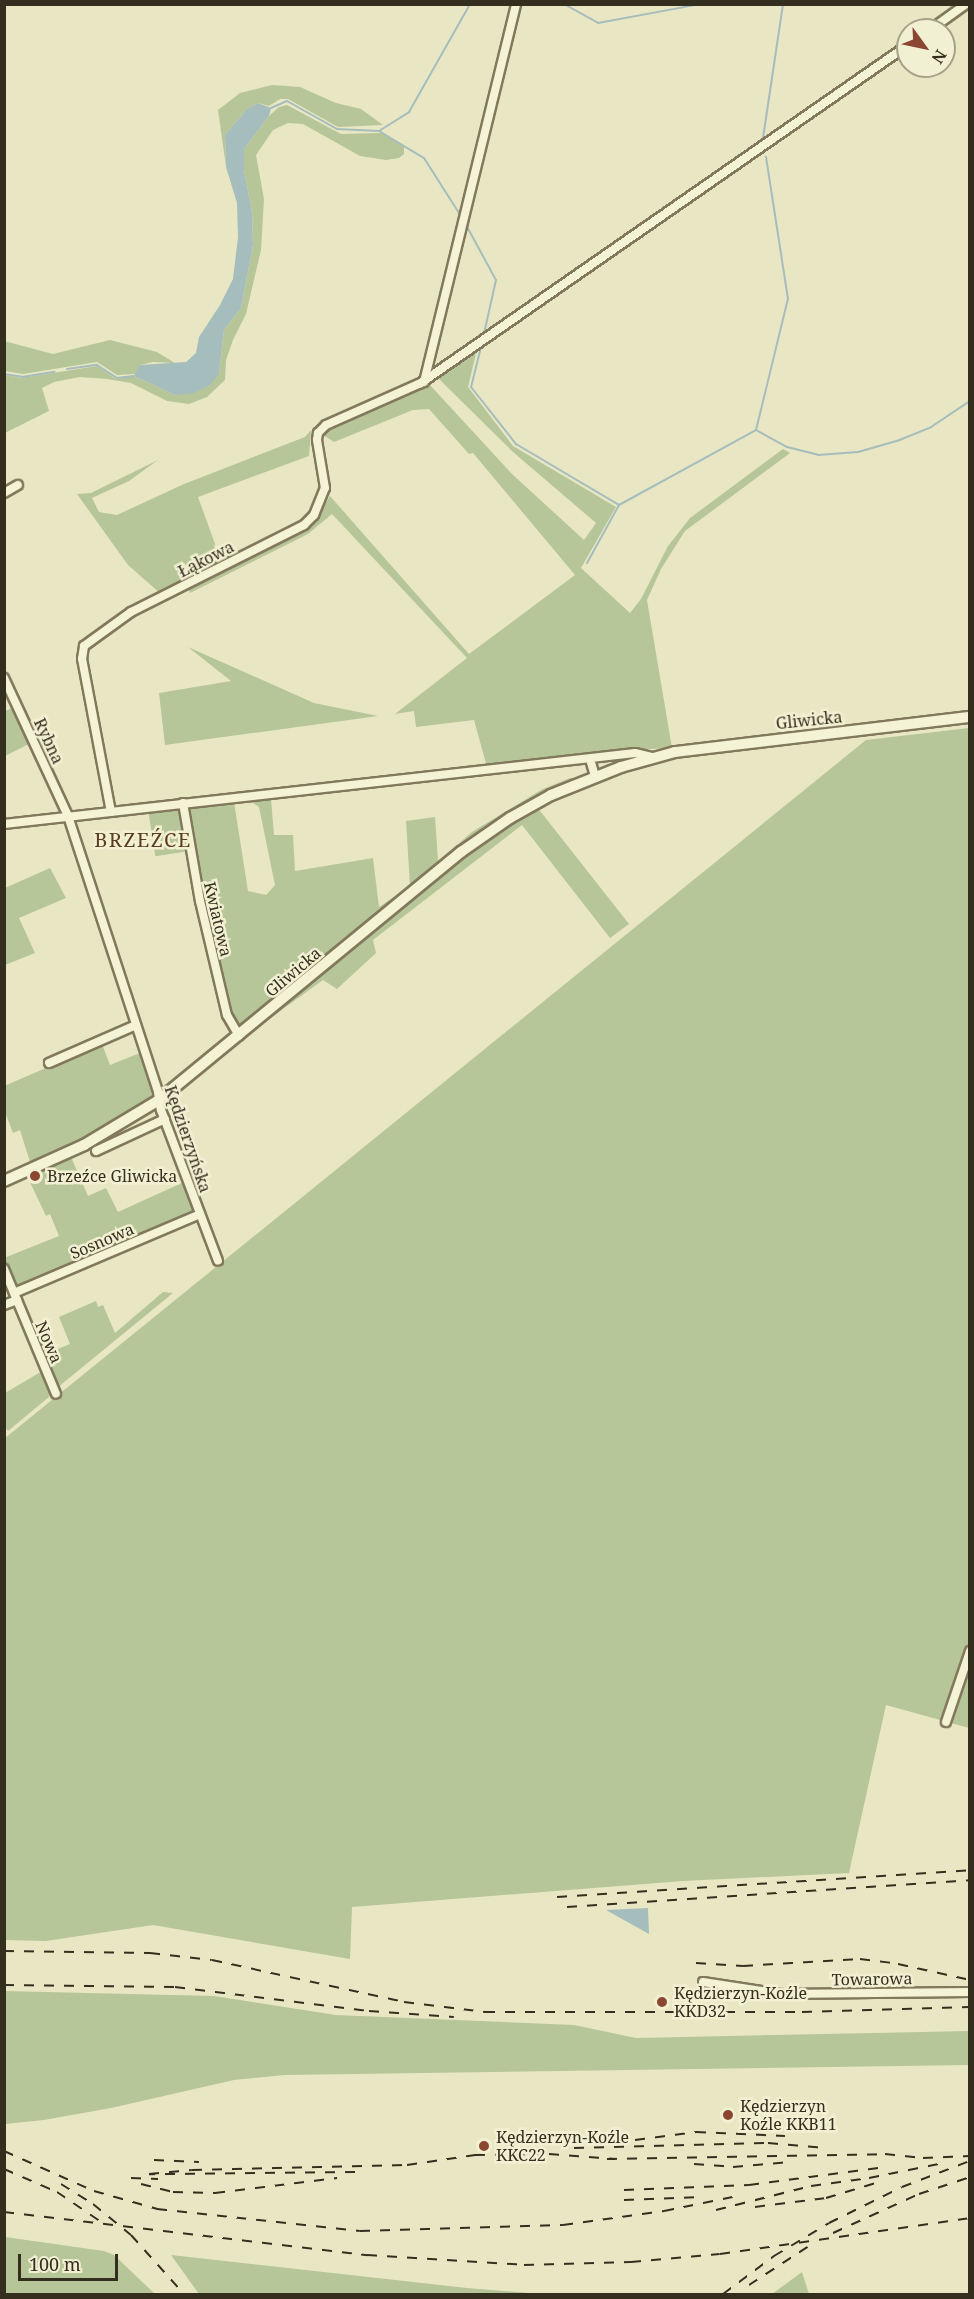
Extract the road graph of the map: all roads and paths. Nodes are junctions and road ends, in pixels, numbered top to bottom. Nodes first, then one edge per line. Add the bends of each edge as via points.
1 (516, 4) edge
2 (966, 4) edge
3 (947, 18) edge
4 (896, 53) edge
5 (422, 383) junction
6 (18, 485) dead end
7 (4, 493) edge
8 (4, 678) edge
9 (969, 717) edge
10 (653, 757) junction
11 (590, 759) junction
12 (595, 776) junction
13 (183, 803) junction
14 (111, 812) junction
15 (68, 816) junction
16 (4, 824) edge
17 (136, 1025) junction
18 (239, 1036) junction
19 (49, 1063) dead end
20 (159, 1100) junction
21 (165, 1119) junction
22 (96, 1151) dead end
23 (4, 1181) edge
24 (200, 1214) junction
25 (218, 1261) dead end
26 (4, 1269) edge
27 (16, 1296) junction
28 (4, 1305) edge
29 (56, 1394) dead end
30 (969, 1651) edge
31 (946, 1722) dead end
32 (703, 1982) dead end
33 (969, 1992) edge

1 - 5 street
2 - 3 street
4 - 5 street
5 - 14 street, Łąkowa via 326,425 318,433 316,449 325,488 314,515 304,525 131,612 84,646 82,659
6 - 7 street
8 - 15 street, Rybna
9 - 10 main road, Gliwicka via 737,743
10 - 11 street, Gliwicka via 635,753
10 - 12 main road, Gliwicka
11 - 12 street
11 - 13 street, Gliwicka
12 - 18 main road, Gliwicka via 534,804 478,839
13 - 14 street, Gliwicka
13 - 18 street, Kwiatowa via 200,902 227,1015
14 - 15 street, Gliwicka
15 - 16 street, Gliwicka
15 - 17 street, Kędzierzyńska
17 - 19 street
17 - 20 street, Kędzierzyńska
18 - 20 main road, Gliwicka
20 - 21 street, Kędzierzyńska
20 - 23 main road, Gliwicka via 92,1141
21 - 22 street
21 - 24 street, Kędzierzyńska
24 - 25 street, Kędzierzyńska
24 - 27 street, Sosnowa
26 - 27 street, Nowa
27 - 28 street
27 - 29 street, Nowa
30 - 31 street
32 - 33 street, Towarowa via 781,1994

